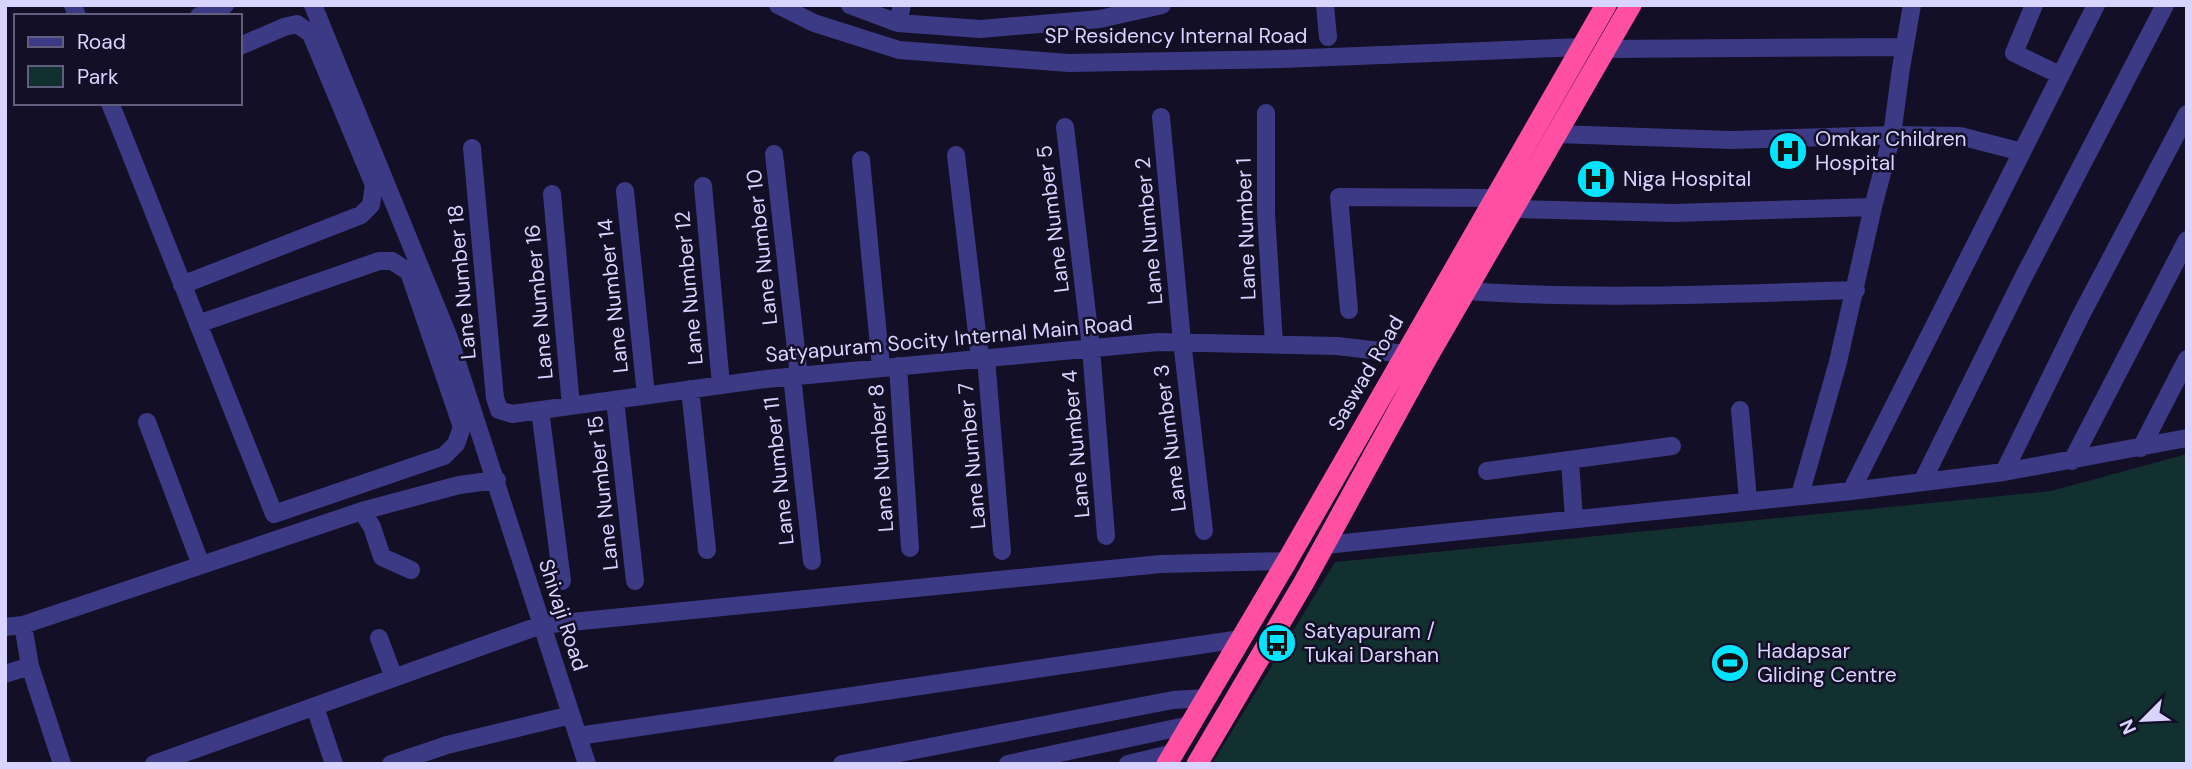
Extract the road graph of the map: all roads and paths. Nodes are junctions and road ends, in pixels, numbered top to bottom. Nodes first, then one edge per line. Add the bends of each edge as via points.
1 (225, 5) edge
2 (313, 5) edge
3 (778, 5) edge
4 (1162, 5) edge
5 (1325, 5) edge
6 (1606, 5) edge
7 (1631, 5) edge
8 (1912, 5) edge
9 (2034, 5) edge
10 (2096, 5) edge
11 (2165, 5) edge
12 (861, 7) edge
13 (203, 14) edge
14 (900, 14) edge
15 (1328, 37) dead end
16 (242, 45) edge
17 (1582, 47) junction
18 (1905, 47) junction
19 (1605, 49) junction
20 (2060, 75) junction
21 (111, 105) edge
22 (1266, 113) dead end
23 (2187, 114) edge
24 (1161, 117) dead end
25 (1065, 127) dead end
26 (1556, 134) junction
27 (1892, 135) junction
28 (472, 148) dead end
29 (2022, 152) junction
30 (775, 154) dead end
31 (956, 155) dead end
32 (861, 160) dead end
33 (703, 186) dead end
34 (625, 191) dead end
35 (552, 194) dead end
36 (1504, 204) junction
37 (1873, 207) junction
38 (2187, 240) edge
39 (182, 285) junction
40 (1856, 290) junction
41 (1465, 291) junction
42 (1349, 310) dead end
43 (198, 324) junction
44 (1182, 341) junction
45 (1274, 344) junction
46 (1091, 348) junction
47 (1405, 354) junction
48 (983, 358) junction
49 (2187, 359) edge
50 (889, 367) junction
51 (795, 376) junction
52 (721, 385) junction
53 (690, 389) junction
54 (646, 395) junction
55 (615, 400) junction
56 (570, 406) junction
57 (499, 410) joint
58 (540, 410) junction
59 (1740, 410) dead end
60 (147, 422) dead end
61 (2187, 438) edge
62 (1672, 446) dead end
63 (2141, 448) junction
64 (1570, 461) junction
65 (2073, 461) junction
66 (1487, 471) dead end
67 (2004, 472) junction
68 (497, 480) junction
69 (1922, 482) junction
70 (1851, 491) junction
71 (1800, 495) junction
72 (1748, 500) junction
73 (362, 512) junction
74 (1574, 519) junction
75 (1204, 531) dead end
76 (1106, 536) dead end
77 (1325, 545) junction
78 (910, 548) dead end
79 (707, 550) dead end
80 (1002, 551) dead end
81 (813, 561) dead end
82 (1287, 561) junction
83 (201, 565) junction
84 (411, 570) dead end
85 (562, 581) dead end
86 (635, 581) dead end
87 (541, 625) junction
88 (14, 626) edge
89 (379, 638) dead end
90 (1241, 639) junction
91 (30, 666) junction
92 (5, 674) edge
93 (394, 678) junction
94 (1206, 698) junction
95 (314, 707) junction
96 (571, 715) junction
97 (1190, 725) junction
98 (578, 736) junction
99 (1171, 758) edge
100 (62, 764) edge
101 (154, 764) edge
102 (334, 764) edge
103 (391, 764) edge
104 (587, 764) edge
105 (842, 764) edge
106 (1008, 764) edge
107 (1128, 764) edge
108 (1197, 764) edge

1 - 13 street
2 - 68 street, Shivaji Road via 449,338
3 - 17 street, SP Residency Internal Road via 814,23 899,50 1069,62
4 - 14 street via 1100,19 980,29
5 - 15 street
6 - 17 highway, Saswad Road
7 - 19 highway, Saswad Road
8 - 18 street
9 - 20 street via 2014,53
10 - 20 street
11 - 69 street
12 - 14 street
16 - 39 street via 297,24 311,34 374,185 371,205 361,215
17 - 36 highway, Saswad Road
18 - 19 street
18 - 27 street
19 - 26 highway, Saswad Road
20 - 29 street
21 - 39 street
22 - 45 street, Lane Number 1
23 - 67 street
24 - 44 street, Lane Number 2
25 - 46 street, Lane Number 5
26 - 27 street via 1731,140
26 - 36 highway, Saswad Road
27 - 29 street via 1960,136
27 - 37 street
28 - 57 street, Lane Number 18
29 - 70 street
30 - 51 street, Lane Number 10
31 - 48 street, Lane Number 7
32 - 50 street, Lane Number 8
33 - 52 street, Lane Number 12
34 - 54 street, Lane Number 14
35 - 56 street, Lane Number 16
36 - 37 street via 1674,213
36 - 41 highway, Saswad Road
36 - 42 street via 1339,197
36 - 47 highway, Saswad Road
37 - 40 street
38 - 65 street
39 - 43 street
40 - 41 street via 1627,297
40 - 71 street
41 - 77 highway, Saswad Road
43 - 43 street via 379,261 392,261 409,272 462,428 456,444 444,456 274,514
44 - 45 street, Satyapuram Socity Internal Main Road
44 - 46 street, Satyapuram Socity Internal Main Road
44 - 75 street, Lane Number 3
45 - 47 street, Satyapuram Socity Internal Main Road
46 - 48 street, Satyapuram Socity Internal Main Road
46 - 76 street, Lane Number 4
47 - 82 highway, Saswad Road
48 - 50 street, Satyapuram Socity Internal Main Road
48 - 80 street, Lane Number 7
49 - 63 street
50 - 51 street, Satyapuram Socity Internal Main Road
50 - 78 street, Lane Number 8
51 - 52 street, Satyapuram Socity Internal Main Road
51 - 81 street, Lane Number 11
52 - 53 street, Satyapuram Socity Internal Main Road
53 - 54 street, Satyapuram Socity Internal Main Road
53 - 79 street
54 - 55 street, Satyapuram Socity Internal Main Road
55 - 56 street, Satyapuram Socity Internal Main Road
55 - 86 street, Lane Number 15
56 - 58 street, Satyapuram Socity Internal Main Road
57 - 58 street, Satyapuram Socity Internal Main Road via 512,414
58 - 85 street
59 - 72 street
60 - 83 street
61 - 63 street
62 - 64 street
63 - 65 street
64 - 66 street
64 - 74 street
65 - 67 street
67 - 69 street
68 - 73 street via 459,485
68 - 87 street, Shivaji Road
69 - 70 street
70 - 71 street
71 - 72 street
72 - 74 street
73 - 83 street
73 - 84 street via 382,556
74 - 77 street
77 - 108 highway, Saswad Road
82 - 87 street via 1161,564
82 - 90 highway, Saswad Road
83 - 88 street
87 - 93 street
87 - 96 street, Shivaji Road
88 - 91 street
89 - 93 street
90 - 94 highway, Saswad Road
90 - 98 street
91 - 92 street
91 - 100 street
93 - 95 street
94 - 97 highway, Saswad Road
94 - 105 street via 1173,700
95 - 101 street
95 - 102 street
96 - 98 street, Shivaji Road
96 - 103 street via 447,745
97 - 99 highway, Saswad Road
97 - 106 street
98 - 104 street, Shivaji Road
99 - 107 street

